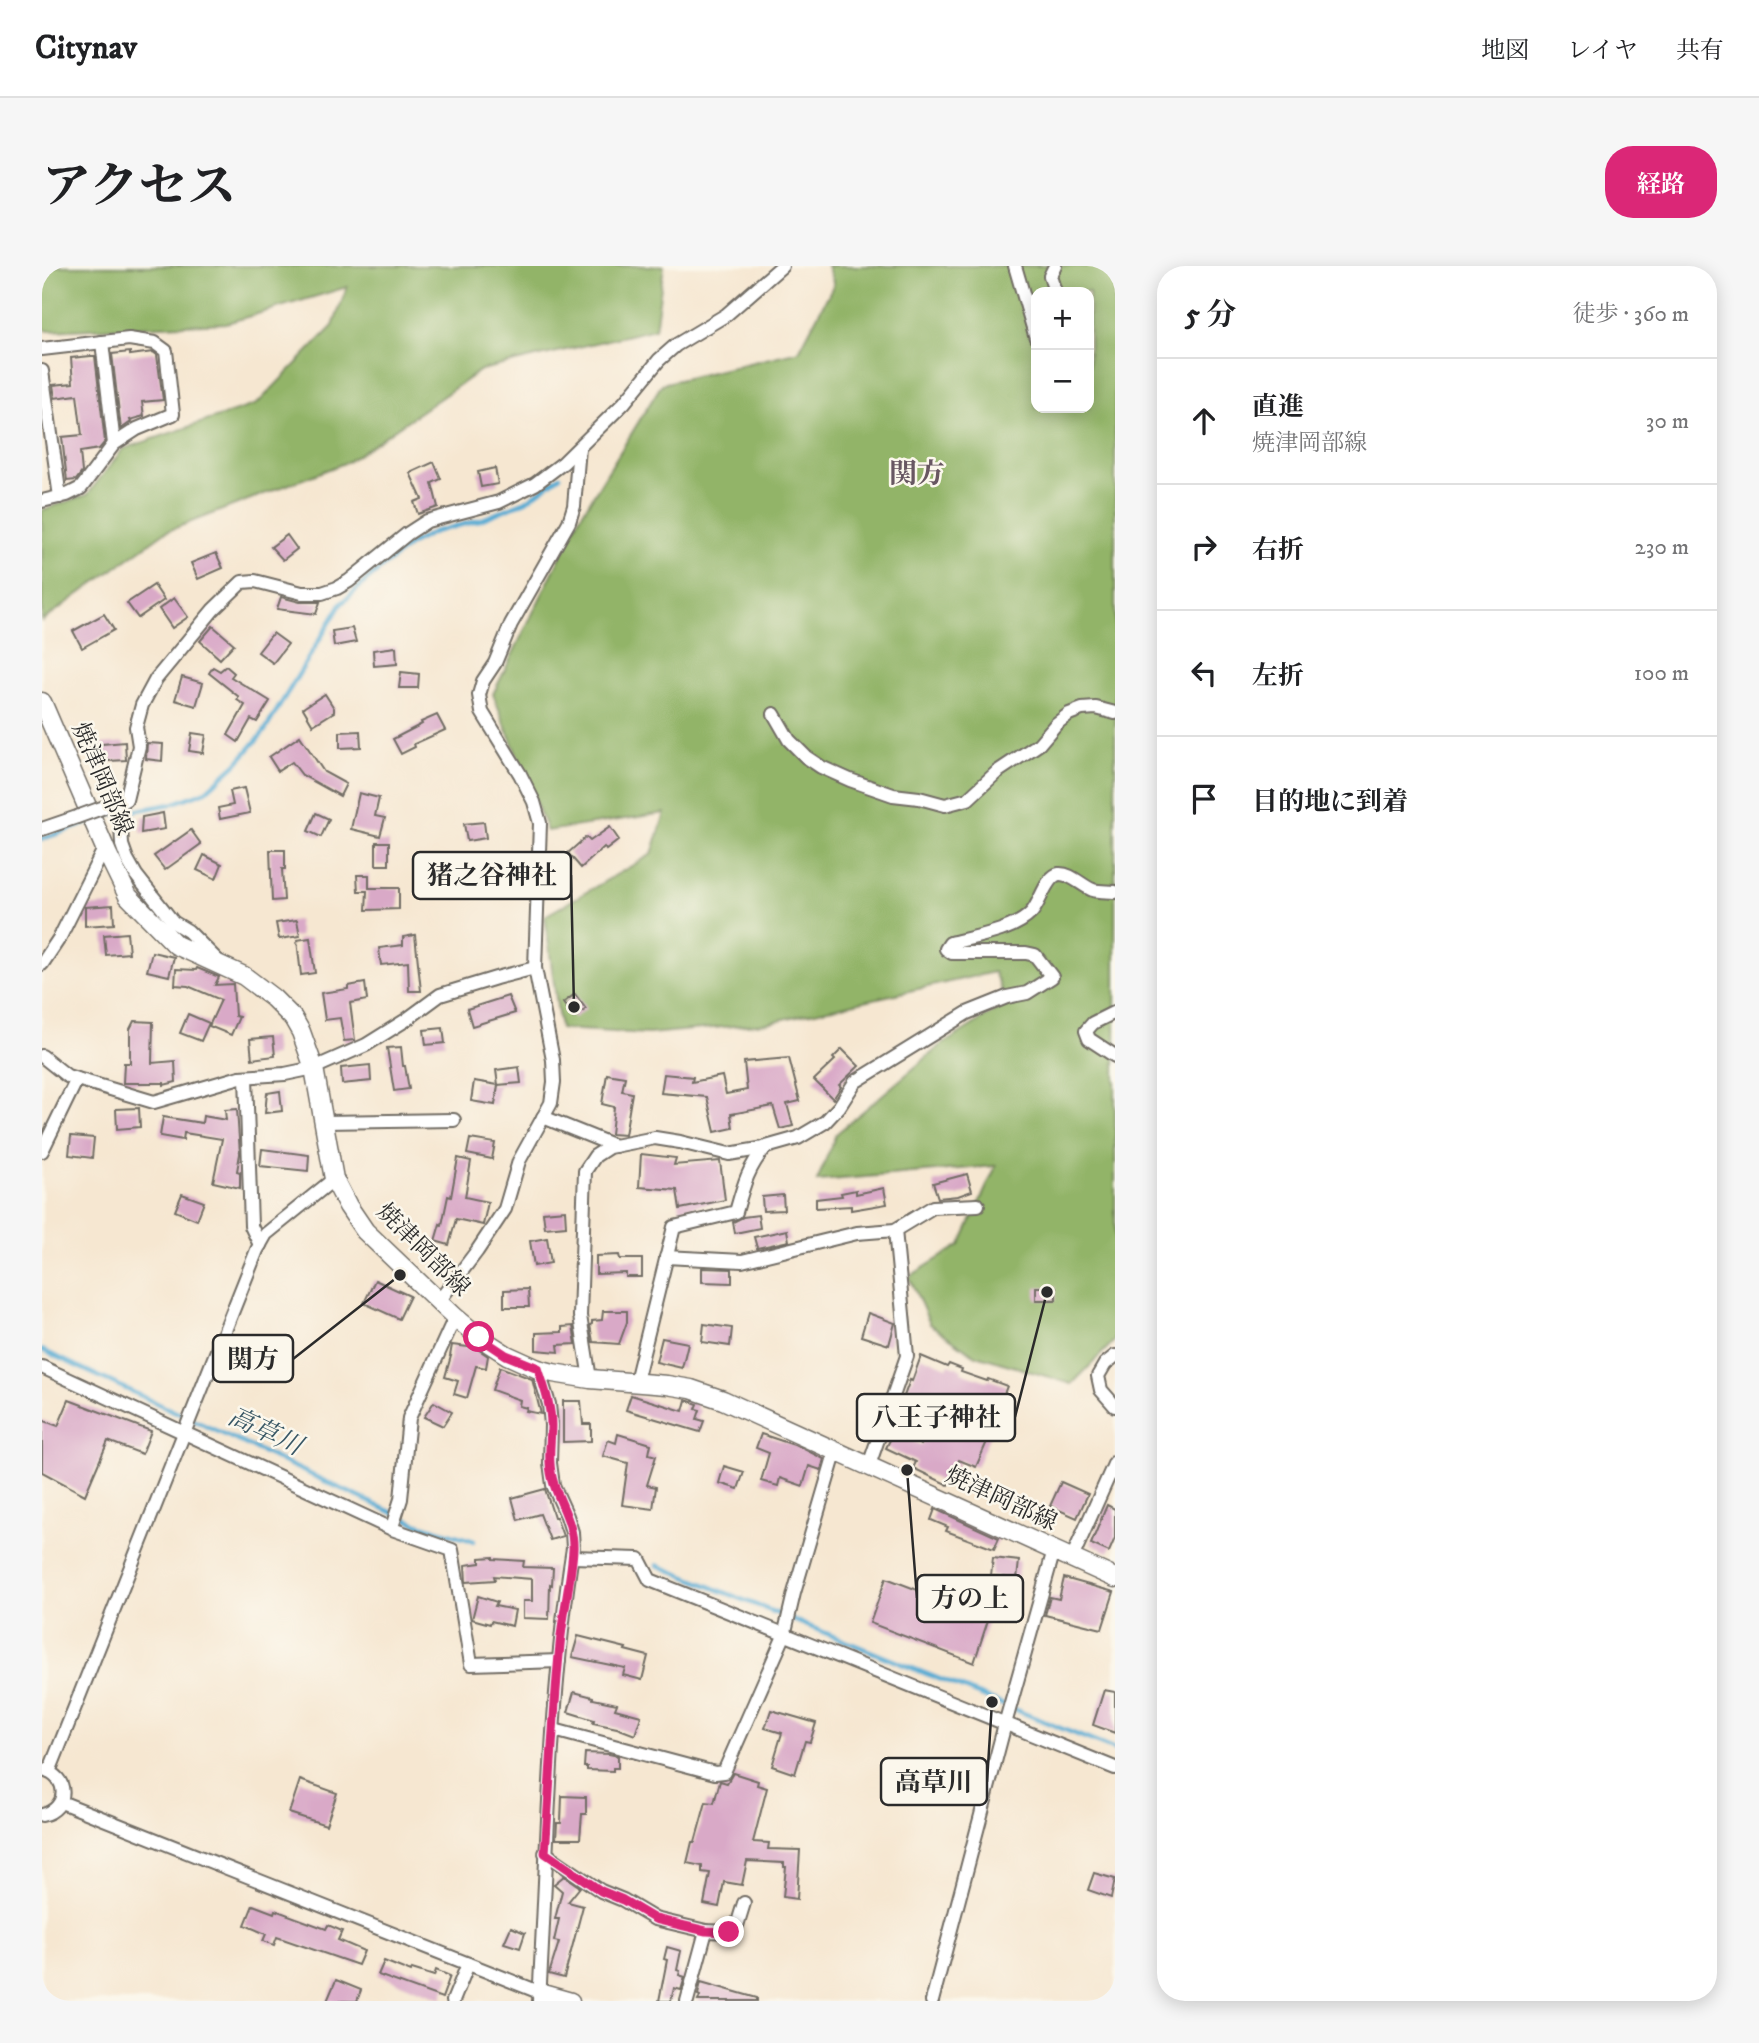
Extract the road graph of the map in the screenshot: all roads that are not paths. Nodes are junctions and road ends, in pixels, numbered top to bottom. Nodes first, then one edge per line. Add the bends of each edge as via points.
1 (782, 266) edge
2 (1015, 266) edge
3 (1055, 266) edge
4 (1053, 287) edge
5 (1031, 321) edge
6 (102, 342) junction
7 (42, 349) edge
8 (42, 372) edge
9 (114, 444) junction
10 (579, 448) junction
11 (60, 497) junction
12 (42, 501) edge
13 (42, 702) edge
14 (1115, 713) edge
15 (774, 714) dead end
16 (115, 803) junction
17 (42, 829) edge
18 (105, 847) junction
19 (1115, 892) edge
20 (42, 964) edge
21 (224, 967) junction
22 (535, 968) junction
23 (1115, 1012) edge
24 (42, 1056) edge
25 (1115, 1056) edge
26 (314, 1068) junction
27 (246, 1077) junction
28 (78, 1079) junction
29 (543, 1116) junction
30 (454, 1120) dead end
31 (324, 1122) junction
32 (615, 1146) junction
33 (765, 1147) junction
34 (42, 1151) edge
35 (334, 1178) junction
36 (978, 1205) dead end
37 (895, 1230) junction
38 (260, 1245) junction
39 (666, 1257) junction
40 (439, 1301) junction
41 (455, 1317) junction
42 (1115, 1356) edge
43 (42, 1367) edge
44 (538, 1368) junction
45 (590, 1379) junction
46 (636, 1381) junction
47 (1115, 1406) edge
48 (185, 1430) junction
49 (836, 1450) junction
50 (1115, 1462) edge
51 (869, 1465) junction
52 (1109, 1489) edge
53 (393, 1524) dead end
54 (1054, 1550) junction
55 (572, 1557) junction
56 (1072, 1558) junction
57 (1115, 1578) edge
58 (786, 1630) junction
59 (559, 1661) junction
60 (1006, 1721) junction
61 (554, 1730) junction
62 (1115, 1768) edge
63 (46, 1771) edge
64 (61, 1801) junction
65 (42, 1815) edge
66 (545, 1853) junction
67 (744, 1903) dead end
68 (706, 1931) junction
69 (468, 1964) junction
70 (539, 1996) edge
71 (453, 2001) edge
72 (571, 2001) edge
73 (687, 2001) edge
74 (932, 2001) edge

1 - 10 street via 726,315 659,360
2 - 5 street
3 - 4 street via 1050,276
6 - 7 street
6 - 9 street
6 - 9 street via 129,339 155,343 166,351 173,414
8 - 11 street
9 - 11 street via 81,488
10 - 16 street via 518,493 427,521 337,588 302,593 243,582 213,610 156,679 136,727 139,746 126,800
10 - 22 street via 569,522 511,624 479,695 482,712 520,774 540,823
11 - 12 street
13 - 18 main road, 焼津岡部線
14 - 15 street via 1096,708 1069,714 1039,744 968,799 945,805 893,795 821,767 789,740
16 - 17 street, bridge
16 - 21 street via 122,845 136,874 173,922
18 - 20 street
18 - 21 main road, 焼津岡部線 via 128,896 143,912 176,945
19 - 33 street via 1093,890 1062,874 1055,875 1031,914 1013,925 950,943 946,949 953,953 1035,955 1052,977 1027,993 967,1013 855,1082 825,1122 798,1138
21 - 26 main road, 焼津岡部線 via 244,976 293,1018
22 - 26 street via 440,995 366,1045
22 - 29 street via 553,1060 551,1103
23 - 25 street via 1086,1031 1089,1039
24 - 28 street
26 - 27 street
26 - 31 main road, 焼津岡部線
27 - 28 street via 154,1102
27 - 38 street via 251,1226
28 - 34 street
29 - 32 street
29 - 40 street via 519,1161 505,1209
30 - 31 street
31 - 35 main road, 焼津岡部線
32 - 33 street via 655,1138 729,1154
32 - 45 street via 595,1156 586,1171 580,1316
33 - 39 street via 745,1177 736,1212 674,1227
35 - 38 street via 285,1216
35 - 40 main road, 焼津岡部線 via 365,1231
36 - 37 street via 933,1207
37 - 39 street via 857,1233 742,1261
37 - 51 street via 907,1356
38 - 48 street
39 - 46 street
40 - 41 main road, 焼津岡部線
41 - 44 main road, 焼津岡部線 via 506,1355
41 - 53 street via 409,1418 400,1505
42 - 47 street via 1098,1376 1101,1390
43 - 48 street
44 - 45 main road, 焼津岡部線
44 - 55 street via 549,1404 553,1485 572,1532
45 - 46 main road, 焼津岡部線
46 - 49 main road, 焼津岡部線 via 691,1389
48 - 59 street via 392,1530 452,1550 471,1664
48 - 63 street
49 - 51 main road, 焼津岡部線
49 - 58 street
50 - 52 street
51 - 54 main road, 焼津岡部線
52 - 56 street
54 - 56 main road, 焼津岡部線
54 - 60 street
55 - 58 street via 639,1559 650,1580
55 - 59 street
56 - 57 main road, 焼津岡部線
58 - 60 street
58 - 61 street via 724,1772
59 - 61 street
60 - 62 street
60 - 74 street
61 - 66 street
63 - 64 street via 58,1779
64 - 65 street
64 - 69 street
66 - 68 street via 601,1891 655,1919
66 - 70 street
67 - 68 street via 736,1929
68 - 73 street
69 - 70 street
69 - 71 street
70 - 72 street

